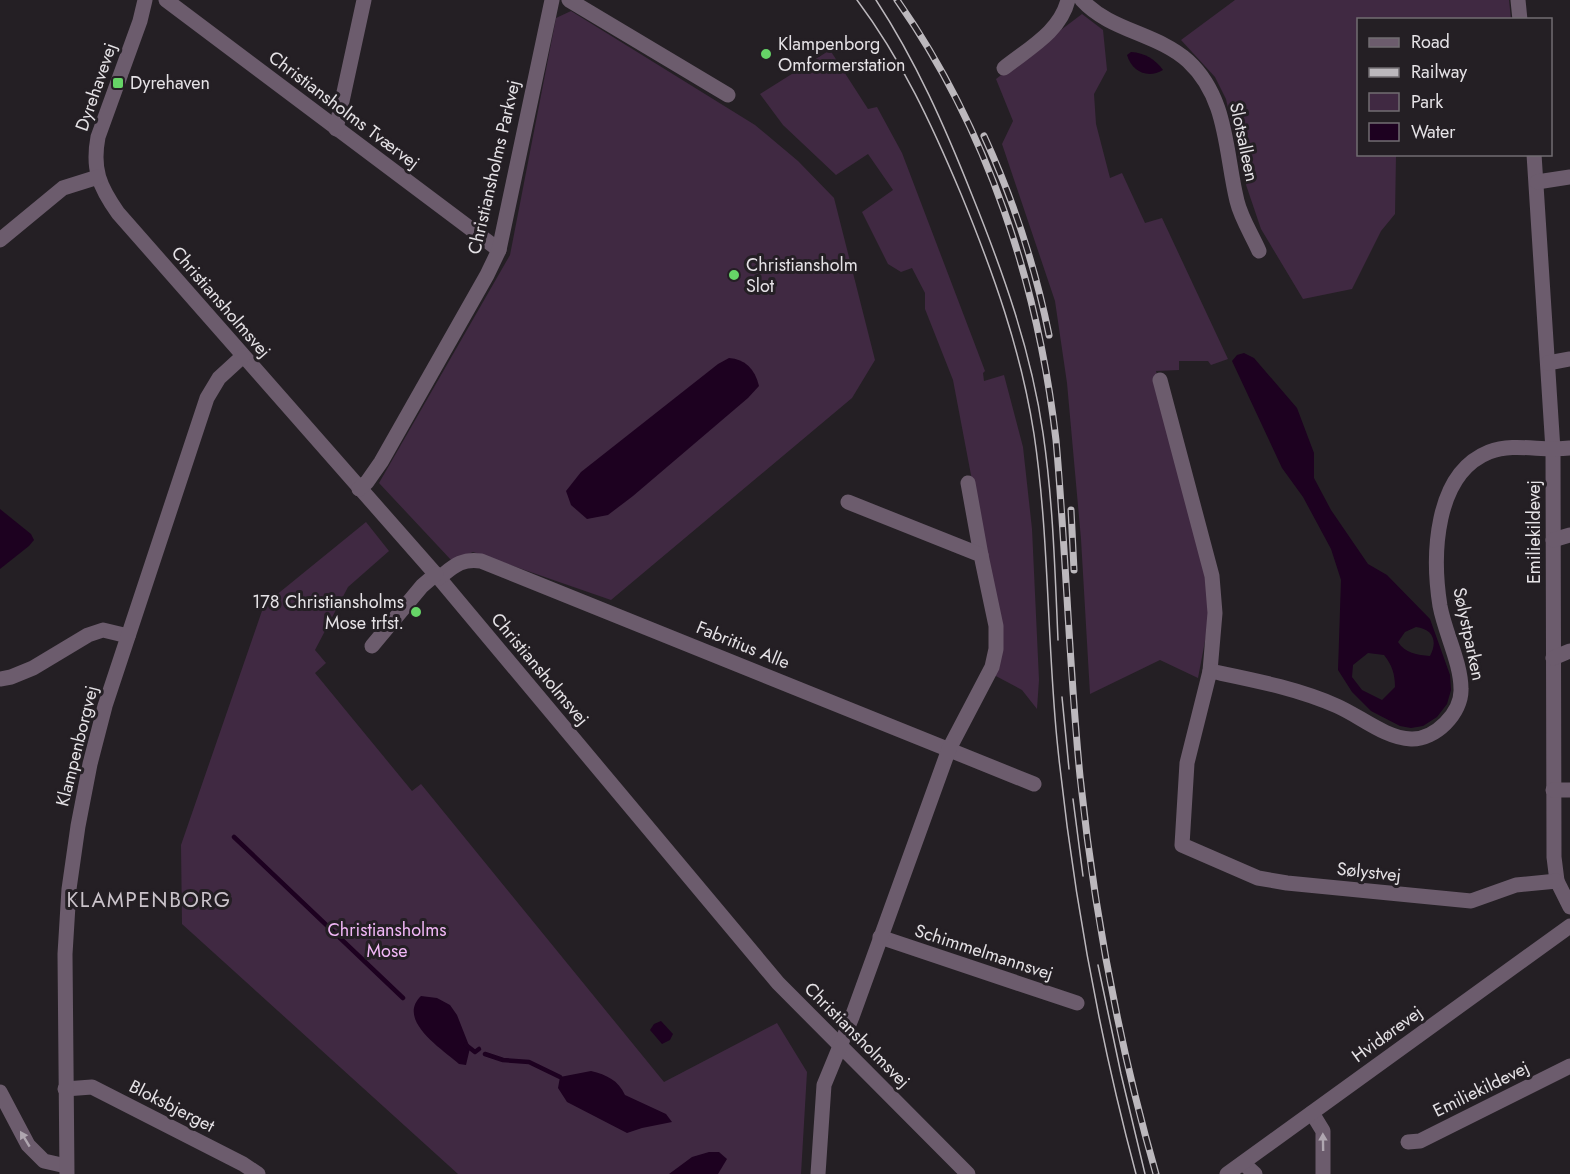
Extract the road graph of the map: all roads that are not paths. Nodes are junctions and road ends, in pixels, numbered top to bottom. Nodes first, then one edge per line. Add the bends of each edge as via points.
1 (145, 0) edge
2 (166, 0) edge
3 (364, 0) edge
4 (552, 0) edge
5 (569, 0) edge
6 (1068, 0) edge
7 (1082, 0) edge
8 (1518, 0) edge
9 (1520, 18) edge
10 (1004, 68) dead end
11 (728, 95) dead end
12 (336, 129) junction
13 (1534, 156) edge
14 (98, 177) junction
15 (1570, 177) edge
16 (1537, 182) junction
17 (0, 240) edge
18 (499, 250) junction
19 (1259, 251) dead end
20 (243, 356) junction
21 (1570, 359) edge
22 (1548, 363) junction
23 (1160, 380) dead end
24 (1570, 447) edge
25 (1553, 450) junction
26 (968, 483) dead end
27 (359, 489) junction
28 (848, 502) dead end
29 (1570, 535) edge
30 (1553, 540) junction
31 (981, 555) junction
32 (437, 576) junction
33 (128, 636) junction
34 (372, 646) dead end
35 (1570, 651) edge
36 (1553, 658) junction
37 (1210, 671) junction
38 (0, 679) edge
39 (949, 749) junction
40 (1034, 784) dead end
41 (1553, 790) junction
42 (1570, 790) edge
43 (1557, 880) junction
44 (1569, 905) edge
45 (1570, 926) edge
46 (880, 937) junction
47 (1077, 1003) dead end
48 (840, 1046) junction
49 (1570, 1066) edge
50 (65, 1089) junction
51 (0, 1092) edge
52 (1312, 1113) junction
53 (1408, 1142) dead end
54 (1243, 1163) junction
55 (66, 1170) edge
56 (258, 1174) edge
57 (818, 1174) edge
58 (968, 1174) edge
59 (1227, 1174) edge
60 (1255, 1174) edge
61 (1323, 1174) edge

1 - 14 street, Dyrehavevej via 98,137
2 - 12 street, Christiansholms Tværvej
3 - 12 street
4 - 18 street, Christiansholms Parkvej
5 - 11 street
6 - 10 street via 1052,31
7 - 19 street, Slotsalleen via 1092,12 1110,22 1170,47 1203,78 1223,119 1237,203
8 - 9 street
12 - 18 street, Christiansholms Tværvej
13 - 16 street, Emiliekildevej
14 - 17 street via 63,188
14 - 20 street, Christiansholmsvej via 117,213
15 - 16 street
16 - 22 street, Emiliekildevej
18 - 27 street, Christiansholms Parkvej via 381,462
20 - 27 street, Christiansholmsvej
20 - 33 street, Klampenborgvej via 219,378 207,398
21 - 22 street
22 - 25 street, Emiliekildevej
23 - 37 street via 1212,576 1215,613
24 - 25 street, Sølystparken
25 - 30 street, Emiliekildevej
25 - 37 street, Sølystparken via 1510,447 1488,453 1471,463 1447,495 1441,514 1438,560 1440,605 1462,692 1456,710 1427,736 1394,736 1306,694
26 - 31 street
27 - 32 street, Christiansholmsvej
28 - 31 street
29 - 30 street
30 - 36 street, Emiliekildevej
31 - 39 street via 996,626 996,649 992,667
32 - 34 street, Fabritius Alle via 422,586
32 - 39 street, Fabritius Alle via 469,559 481,561
32 - 48 street, Christiansholmsvej via 778,983
33 - 38 street via 103,630 88,635 33,668
33 - 50 street, Klampenborgvej via 90,764 69,889
35 - 36 street
36 - 41 street, Emiliekildevej
37 - 43 street, Sølystvej via 1187,763 1182,845 1258,878 1460,900 1471,901 1516,885
39 - 40 street, Fabritius Alle
39 - 46 street
41 - 42 street
41 - 43 street, Emiliekildevej
43 - 44 street, Emiliekildevej
45 - 52 street, Hvidørevej
46 - 47 street, Schimmelmannsvej
46 - 48 street
48 - 57 street via 824,1085
48 - 58 street, Christiansholmsvej
49 - 53 street, Emiliekildevej via 1420,1141
50 - 55 street, Klampenborgvej
50 - 56 street, Bloksbjerget via 92,1087
55 -> 51 street via 44,1161 28,1145
52 - 54 street, Hvidørevej
61 -> 52 street via 1323,1131
54 - 59 street, Hvidørevej
54 - 60 street

